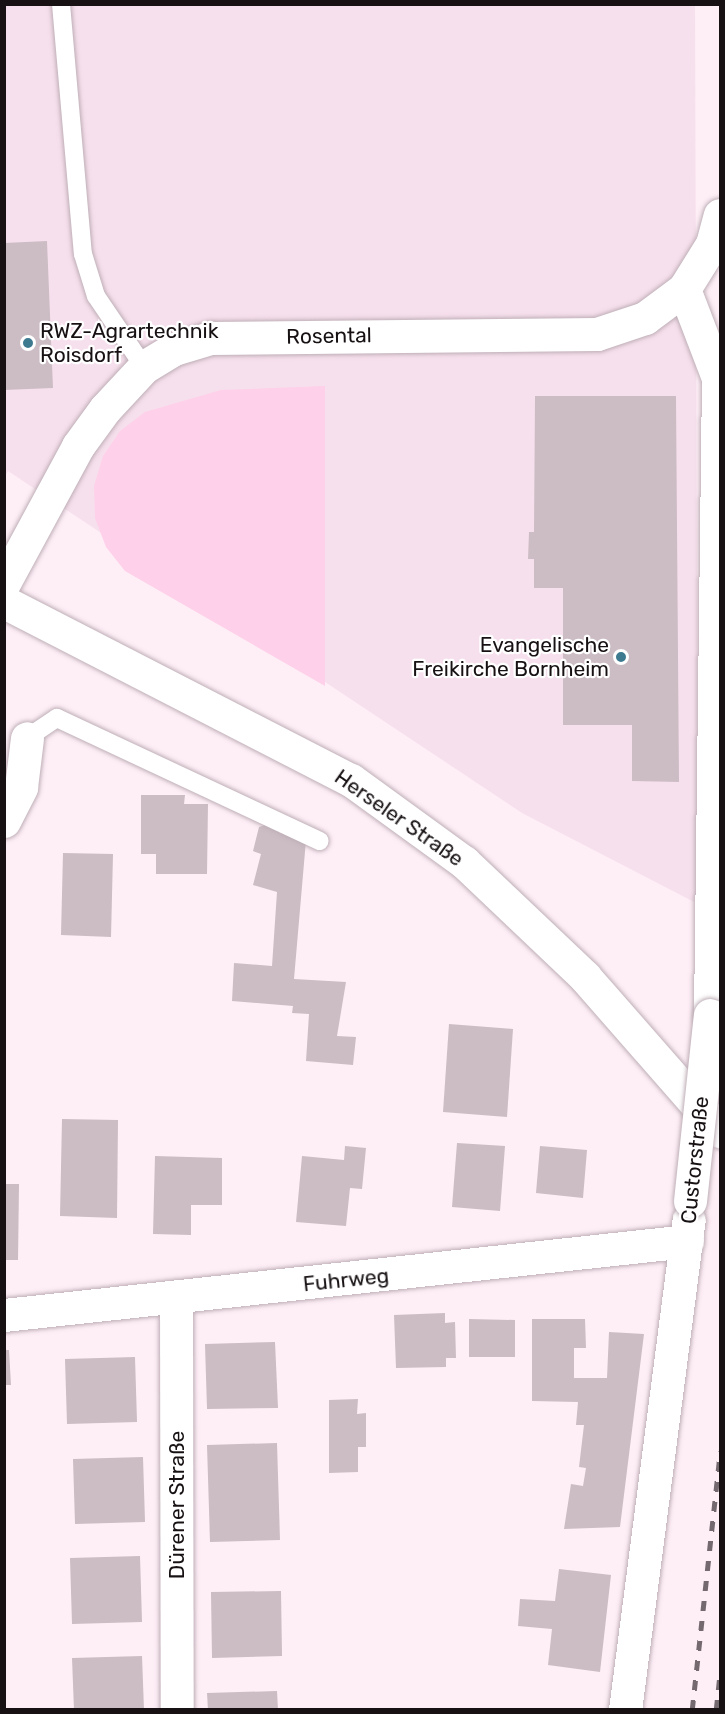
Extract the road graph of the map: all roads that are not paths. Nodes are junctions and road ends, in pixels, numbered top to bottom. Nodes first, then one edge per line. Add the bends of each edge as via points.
1 (61, 4) edge
2 (720, 215) edge
3 (684, 289) junction
4 (144, 367) junction
5 (4, 583) edge
6 (4, 602) edge
7 (27, 738) joint
8 (4, 821) edge
9 (320, 841) dead end
10 (720, 1131) edge
11 (687, 1241) junction
12 (176, 1300) junction
13 (4, 1315) edge
14 (177, 1710) edge
15 (625, 1710) edge

1 - 4 lane via 83,254 96,296
2 - 3 street, Rosental via 712,244
3 - 4 street, Rosental via 645,318 597,334 211,338 174,348
3 - 11 street, Custorstraße, bridge via 718,378 711,1015
4 - 5 street, Rosental via 78,446
6 - 10 street, Herseler Straße via 351,780 464,862 585,977
7 - 8 street via 21,787
7 - 9 lane via 57,718
11 - 12 street, Fuhrweg
11 - 15 street, Custorstraße
12 - 13 street, Fuhrweg
12 - 14 street, Dürener Straße

